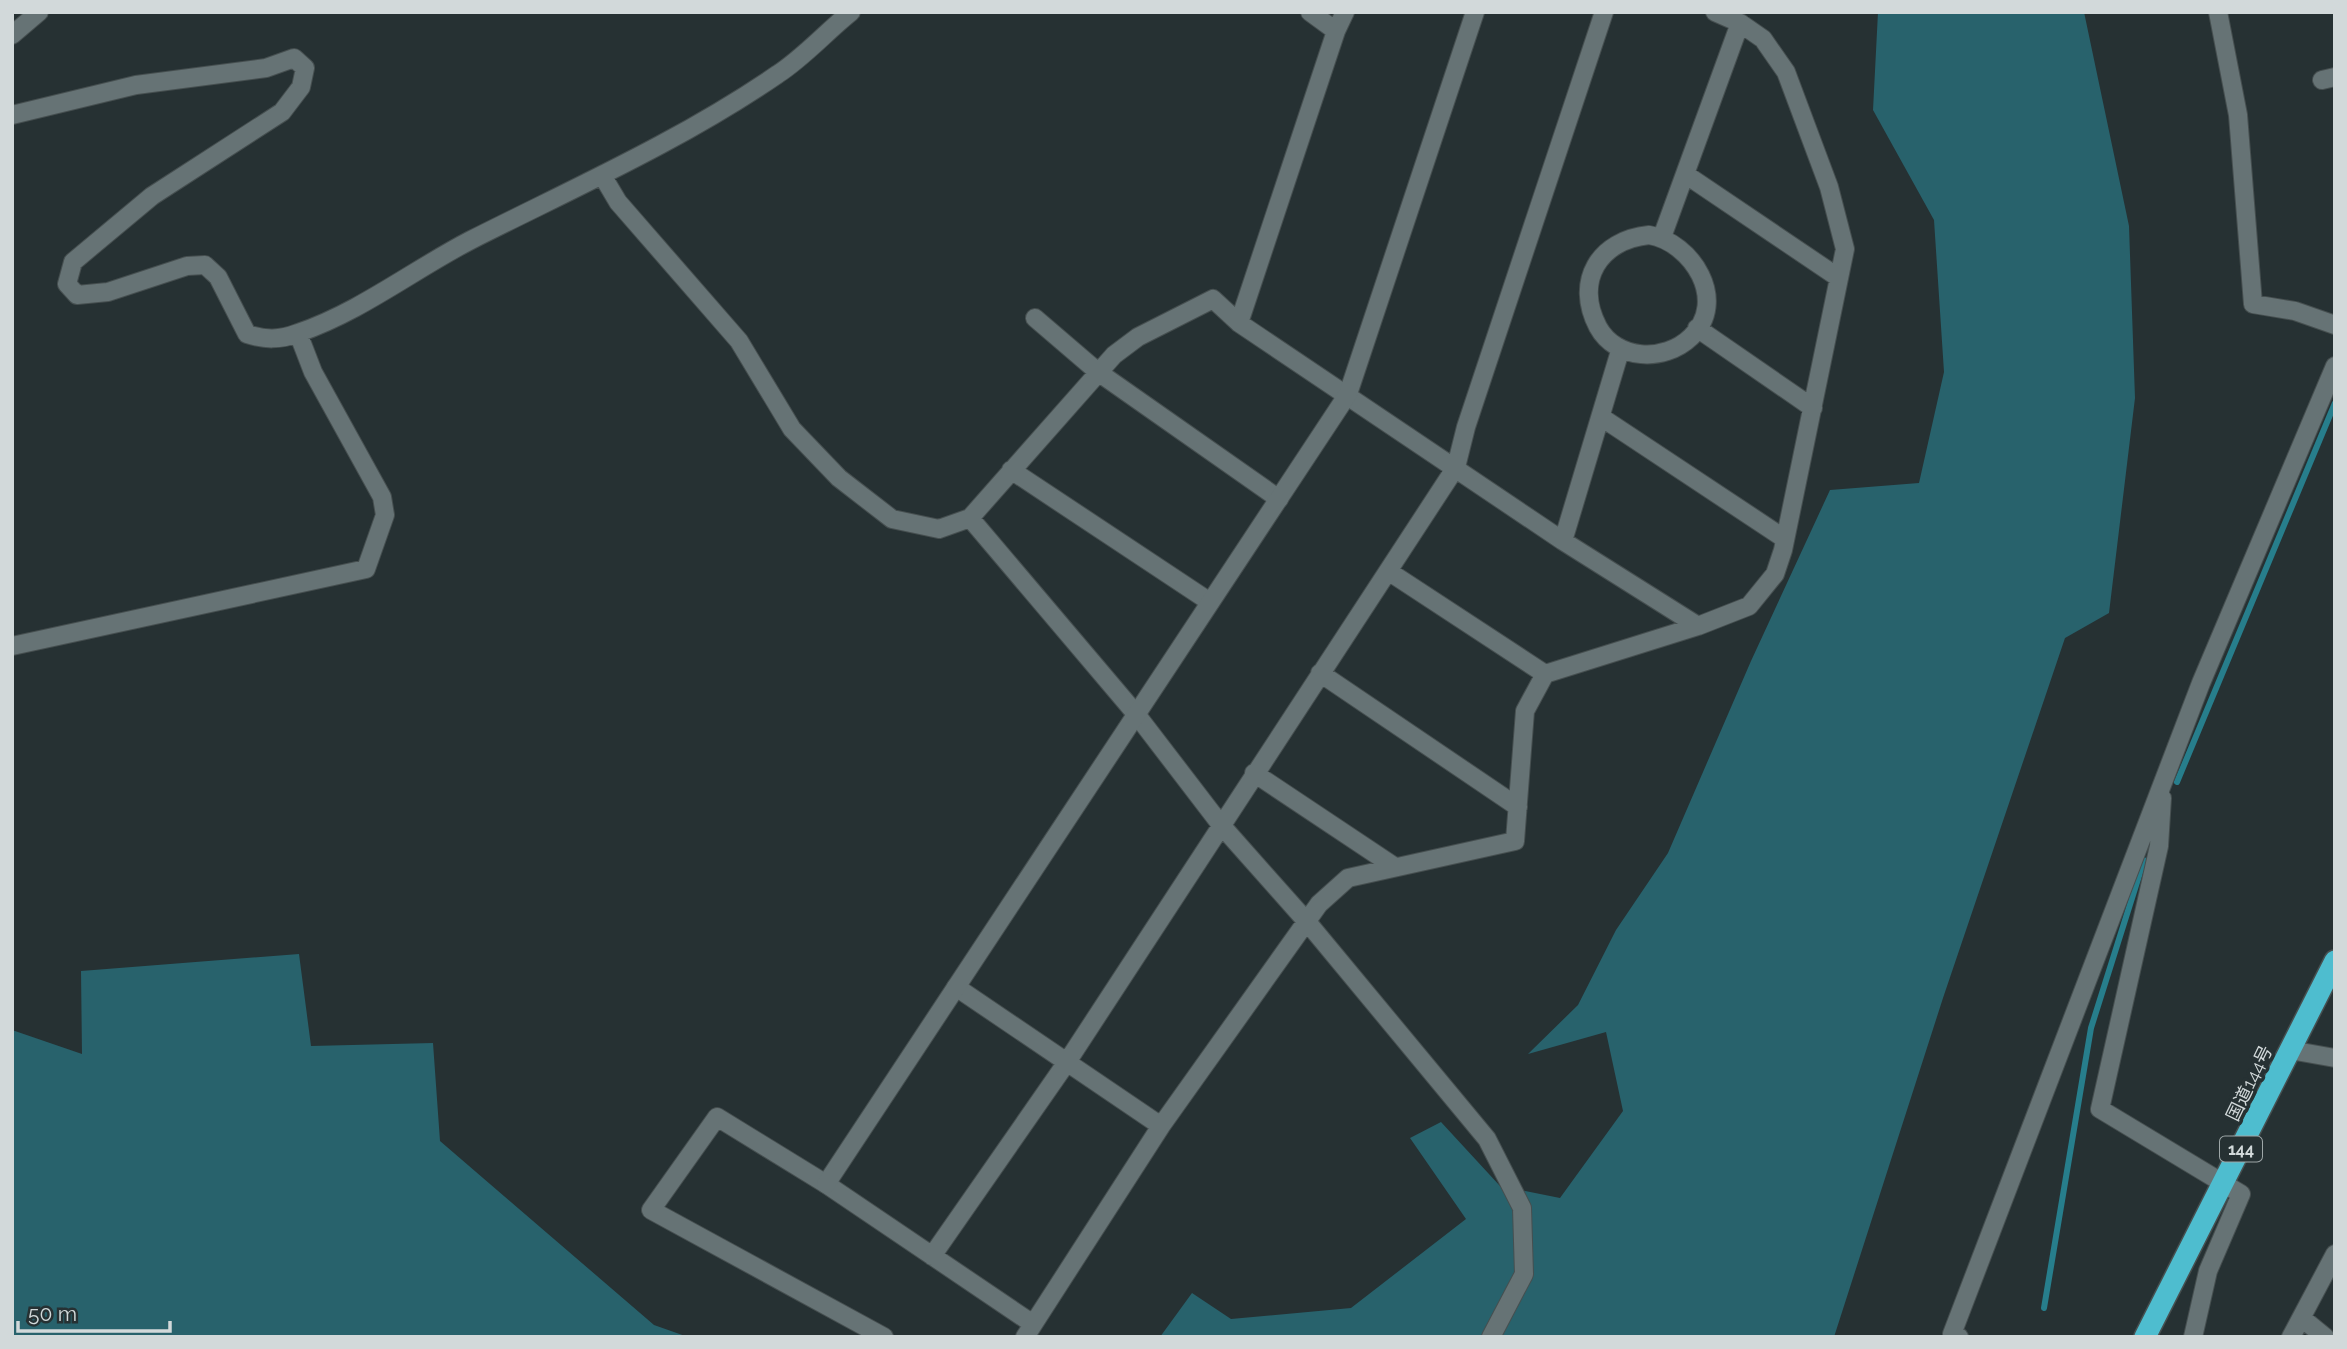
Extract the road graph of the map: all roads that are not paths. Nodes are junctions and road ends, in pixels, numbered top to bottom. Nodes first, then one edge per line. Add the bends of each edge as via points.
1 (39, 12) edge
2 (850, 12) edge
3 (1310, 12) edge
4 (1345, 12) edge
5 (1475, 12) edge
6 (1604, 12) edge
7 (1715, 12) edge
8 (2218, 12) edge
9 (1740, 23) junction
10 (1336, 31) junction
11 (12, 35) edge
12 (12, 116) edge
13 (1685, 174) junction
14 (603, 175) junction
15 (1662, 237) junction
16 (1839, 278) junction
17 (1035, 318) dead end
18 (1239, 323) junction
19 (2335, 325) edge
20 (1697, 328) junction
21 (298, 333) junction
22 (1620, 351) junction
23 (2335, 366) edge
24 (1098, 372) junction
25 (1348, 394) junction
26 (1813, 408) junction
27 (1601, 417) junction
28 (1456, 467) junction
29 (1011, 470) junction
30 (1279, 499) junction
31 (970, 518) junction
32 (1785, 539) junction
33 (1563, 541) junction
34 (1388, 571) junction
35 (1210, 602) junction
36 (1698, 626) junction
37 (12, 646) edge
38 (1320, 673) junction
39 (1545, 674) junction
40 (1136, 714) junction
41 (1254, 773) junction
42 (2163, 780) junction
43 (1518, 807) junction
44 (1221, 825) junction
45 (1395, 867) junction
46 (1308, 923) junction
47 (2335, 961) edge
48 (956, 987) junction
49 (2290, 1050) junction
50 (2335, 1058) edge
51 (1067, 1062) junction
52 (1161, 1126) junction
53 (2224, 1183) junction
54 (826, 1184) junction
55 (2335, 1254) edge
56 (932, 1256) junction
57 (2303, 1318) junction
58 (1029, 1331) edge
59 (1954, 1336) edge
60 (884, 1337) edge
61 (1491, 1337) edge
62 (2145, 1337) edge
63 (2193, 1337) edge
64 (2291, 1337) edge
65 (2325, 1337) edge

1 - 11 street
2 - 14 street via 780,73
3 - 10 street
4 - 10 street
5 - 25 street
6 - 28 street
7 - 9 street
8 - 19 street via 2238,115 2253,304 2295,311
9 - 13 street
9 - 16 street via 1763,39 1786,72 1811,134 1845,249
10 - 18 street
12 - 21 street via 135,85 266,68 293,58 305,68 301,87 282,112 152,196 73,262 67,284 77,295 108,292 187,265 205,265 218,277 247,334 266,340
13 - 15 street
13 - 16 street
14 - 21 street
14 - 31 street via 618,202 739,341 792,429 839,478 892,519 939,529
15 - 20 street via 1682,249 1704,283 1706,302
15 - 22 street via 1636,237 1621,243 1605,253 1592,274 1587,295 1592,316 1603,336
16 - 26 street
17 - 24 street
18 - 24 street via 1213,299 1138,337
18 - 25 street
20 - 22 street via 1691,337 1653,354
20 - 26 street
21 - 37 street via 313,372 382,498 385,515 366,569
22 - 27 street
23 - 42 street
24 - 29 street
24 - 30 street
25 - 28 street
25 - 30 street
26 - 32 street
27 - 32 street
27 - 33 street
28 - 33 street
28 - 34 street
29 - 31 street
29 - 35 street
30 - 35 street
31 - 40 street
32 - 36 street via 1775,574 1749,606
33 - 36 street
34 - 38 street
34 - 39 street
35 - 40 street
36 - 39 street
38 - 41 street
38 - 43 street
39 - 43 street via 1525,711
40 - 44 street
40 - 48 street
41 - 44 street
41 - 45 street
42 - 53 street via 2159,846 2100,1109
42 - 59 street
43 - 45 street via 1516,841
44 - 46 street
44 - 51 street
45 - 46 street via 1348,878 1319,904
46 - 52 street
46 - 61 street via 1487,1139 1519,1199 1524,1274
47 - 49 highway, 国道144号 / 144
48 - 51 street
48 - 54 street
49 - 50 street
49 - 53 highway, 国道144号 / 144
51 - 52 street
51 - 56 street
52 - 58 street
53 - 62 highway, 国道144号 / 144
53 - 63 street via 2241,1194 2208,1272
54 - 56 street
54 - 60 street via 717,1117 651,1210
55 - 57 street
56 - 58 street
57 - 64 street
57 - 65 street

